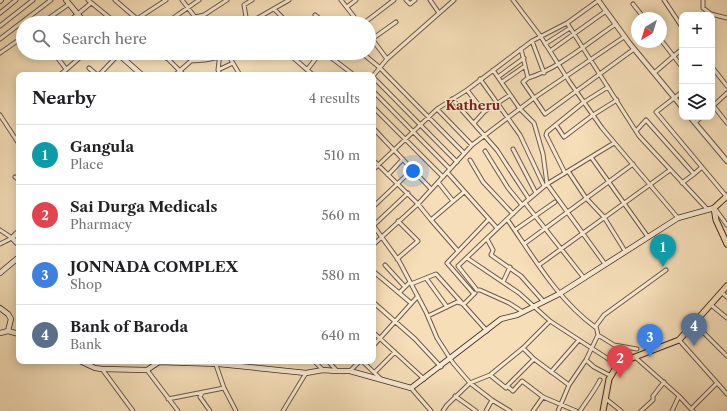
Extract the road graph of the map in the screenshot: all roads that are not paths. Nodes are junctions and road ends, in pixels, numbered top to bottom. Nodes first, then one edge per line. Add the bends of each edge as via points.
1 (16, 0) edge
2 (33, 0) edge
3 (51, 0) edge
4 (115, 0) edge
5 (166, 0) edge
6 (182, 0) edge
7 (199, 0) edge
8 (228, 0) edge
9 (242, 0) edge
10 (252, 0) edge
11 (289, 0) edge
12 (341, 0) edge
13 (356, 0) edge
14 (394, 0) edge
15 (406, 0) edge
16 (415, 0) edge
17 (430, 0) edge
18 (454, 0) edge
19 (513, 0) edge
20 (599, 0) edge
21 (664, 0) edge
22 (703, 0) edge
23 (90, 1) edge
24 (67, 2) edge
25 (633, 4) dead end
26 (244, 5) junction
27 (188, 7) junction
28 (347, 8) junction
29 (274, 9) junction
30 (606, 11) junction
31 (639, 12) edge
32 (0, 13) edge
33 (439, 13) junction
34 (78, 14) junction
35 (30, 16) edge
36 (50, 16) edge
37 (76, 16) edge
38 (108, 16) edge
39 (134, 16) edge
40 (142, 16) edge
41 (176, 16) edge
42 (194, 16) edge
43 (200, 16) edge
44 (246, 16) edge
45 (261, 16) edge
46 (281, 16) edge
47 (353, 16) edge
48 (373, 16) edge
49 (727, 18) edge
50 (396, 22) dead end
51 (679, 22) edge
52 (567, 23) junction
53 (616, 24) junction
54 (0, 26) edge
55 (16, 27) edge
56 (570, 28) junction
57 (574, 34) junction
58 (376, 36) edge
59 (541, 37) junction
60 (624, 37) junction
61 (0, 39) edge
62 (532, 41) junction
63 (16, 42) edge
64 (376, 44) edge
65 (545, 44) junction
66 (583, 46) junction
67 (667, 48) edge
68 (521, 49) junction
69 (634, 49) junction
70 (550, 51) junction
71 (679, 51) edge
72 (0, 53) edge
73 (673, 56) junction
74 (524, 58) junction
75 (388, 59) junction
76 (591, 59) junction
77 (59, 60) edge
78 (78, 60) edge
79 (112, 60) edge
80 (125, 60) edge
81 (169, 60) edge
82 (201, 60) edge
83 (219, 60) edge
84 (231, 60) edge
85 (296, 60) edge
86 (315, 60) edge
87 (334, 60) edge
88 (370, 60) edge
89 (233, 63) junction
90 (679, 63) edge
91 (558, 64) junction
92 (525, 66) junction
93 (379, 67) junction
94 (89, 68) dead end
95 (66, 69) junction
96 (179, 70) joint
97 (218, 70) joint
98 (307, 70) junction
99 (494, 70) junction
100 (63, 72) edge
101 (94, 72) edge
102 (101, 72) edge
103 (139, 72) edge
104 (238, 72) edge
105 (309, 72) edge
106 (350, 72) edge
107 (376, 72) edge
108 (715, 72) edge
109 (544, 73) junction
110 (654, 73) junction
111 (600, 74) junction
112 (498, 77) junction
113 (566, 77) junction
114 (528, 78) junction
115 (376, 79) edge
116 (480, 79) junction
117 (502, 82) junction
118 (727, 86) edge
119 (608, 87) junction
120 (467, 90) junction
121 (576, 91) junction
122 (727, 93) edge
123 (376, 94) edge
124 (679, 94) edge
125 (510, 95) junction
126 (534, 98) junction
127 (674, 98) junction
128 (452, 99) junction
129 (617, 100) junction
130 (584, 102) junction
131 (715, 103) edge
132 (497, 104) junction
133 (679, 104) edge
134 (437, 109) junction
135 (520, 109) junction
136 (715, 109) edge
137 (376, 110) edge
138 (484, 112) junction
139 (0, 115) edge
140 (593, 115) junction
141 (428, 117) junction
142 (508, 118) junction
143 (692, 120) edge
144 (698, 120) edge
145 (727, 122) edge
146 (474, 123) junction
147 (695, 123) junction
148 (420, 124) junction
149 (556, 125) junction
150 (413, 131) junction
151 (636, 131) junction
152 (376, 132) edge
153 (484, 136) junction
154 (16, 139) edge
155 (405, 139) junction
156 (614, 142) junction
157 (472, 145) junction
158 (394, 149) junction
159 (513, 149) dead end
160 (485, 151) dead end
161 (464, 153) junction
162 (591, 157) junction
163 (403, 159) junction
164 (470, 160) dead end
165 (727, 161) edge
166 (456, 162) junction
167 (633, 164) junction
168 (378, 165) joint
169 (702, 167) junction
170 (413, 169) junction
171 (670, 170) junction
172 (448, 171) junction
173 (566, 172) junction
174 (694, 174) junction
175 (388, 175) junction
176 (442, 177) junction
177 (438, 182) junction
178 (608, 182) junction
179 (682, 183) junction
180 (398, 184) junction
181 (650, 184) junction
182 (545, 185) junction
183 (431, 189) junction
184 (464, 192) junction
185 (536, 192) junction
186 (408, 193) junction
187 (727, 196) edge
188 (586, 198) junction
189 (529, 199) junction
190 (453, 200) junction
191 (555, 202) dead end
192 (623, 203) junction
193 (376, 204) edge
194 (418, 204) junction
195 (523, 204) junction
196 (714, 208) junction
197 (708, 210) junction
198 (567, 212) junction
199 (513, 214) junction
200 (535, 216) junction
201 (604, 217) junction
202 (678, 218) junction
203 (489, 219) junction
204 (507, 219) junction
205 (430, 220) junction
206 (398, 222) junction
207 (376, 223) edge
208 (727, 223) edge
209 (497, 228) junction
210 (545, 228) junction
211 (0, 230) edge
212 (376, 230) edge
213 (514, 230) junction
214 (582, 233) junction
215 (16, 234) edge
216 (648, 237) junction
217 (12, 238) junction
218 (382, 238) junction
219 (487, 239) junction
220 (16, 242) edge
221 (376, 243) edge
222 (0, 244) edge
223 (524, 244) junction
224 (727, 244) edge
225 (561, 249) junction
226 (458, 251) junction
227 (625, 251) junction
228 (467, 258) junction
229 (397, 259) junction
230 (16, 260) edge
231 (605, 264) junction
232 (385, 265) dead end
233 (539, 265) junction
234 (510, 268) junction
235 (666, 270) dead end
236 (0, 273) edge
237 (376, 274) edge
238 (426, 278) junction
239 (584, 278) junction
240 (504, 282) junction
241 (411, 283) junction
242 (727, 286) edge
243 (405, 287) junction
244 (477, 290) junction
245 (721, 292) junction
246 (399, 293) junction
247 (474, 294) junction
248 (559, 294) junction
249 (418, 296) junction
250 (727, 297) edge
251 (544, 302) junction
252 (411, 303) junction
253 (464, 304) junction
254 (710, 304) junction
255 (376, 305) edge
256 (447, 307) junction
257 (535, 307) junction
258 (0, 308) edge
259 (523, 312) junction
260 (428, 316) junction
261 (727, 318) edge
262 (394, 321) junction
263 (550, 321) junction
264 (694, 323) junction
265 (596, 326) junction
266 (8, 331) junction
267 (486, 331) junction
268 (0, 333) edge
269 (16, 333) edge
270 (376, 335) edge
271 (598, 335) junction
272 (380, 338) junction
273 (579, 340) junction
274 (679, 340) junction
275 (376, 343) edge
276 (523, 348) junction
277 (591, 349) junction
278 (637, 349) dead end
279 (396, 352) junction
280 (727, 356) edge
281 (635, 357) junction
282 (450, 359) junction
283 (534, 359) junction
284 (586, 360) junction
285 (86, 364) edge
286 (156, 364) edge
287 (219, 364) edge
288 (228, 364) edge
289 (317, 364) edge
290 (331, 364) edge
291 (358, 364) edge
292 (365, 364) edge
293 (619, 366) junction
294 (441, 367) junction
295 (102, 369) junction
296 (147, 370) junction
297 (323, 370) junction
298 (337, 371) junction
299 (350, 372) junction
300 (375, 372) junction
301 (551, 372) junction
302 (306, 373) junction
303 (490, 375) junction
304 (611, 376) junction
305 (381, 379) junction
306 (424, 379) junction
307 (600, 380) dead end
308 (664, 382) junction
309 (470, 383) junction
310 (717, 383) junction
311 (569, 385) junction
312 (507, 386) junction
313 (224, 388) junction
314 (411, 388) junction
315 (202, 393) junction
316 (727, 394) edge
317 (455, 396) junction
318 (679, 396) junction
319 (543, 397) junction
320 (168, 399) junction
321 (606, 399) junction
322 (492, 400) junction
323 (561, 404) junction
324 (692, 410) edge
325 (134, 411) edge
326 (178, 411) edge
327 (210, 411) edge
328 (236, 411) edge
329 (284, 411) edge
330 (431, 411) edge
331 (443, 411) edge
332 (476, 411) edge
333 (486, 411) edge
334 (510, 411) edge
335 (533, 411) edge
336 (558, 411) edge
337 (576, 411) edge
338 (580, 411) edge
339 (603, 411) edge
340 (620, 411) edge
341 (641, 411) edge
342 (672, 411) edge

1 - 32 street
2 - 54 street
3 - 35 street
4 - 39 street
5 - 40 street
6 - 27 street
7 - 27 street
8 - 43 street
9 - 26 street
10 - 26 street
11 - 29 street
12 - 28 street
13 - 28 street
14 - 48 street
15 - 16 street via 410,4
17 - 33 street
18 - 33 street
19 - 59 street
20 - 30 street
20 - 52 street
21 - 51 street
22 - 49 street via 703,8 711,14
23 - 34 street
23 - 38 street
24 - 34 main road
24 - 36 street
25 - 31 street
26 - 44 street
27 - 41 street
27 - 42 street
28 - 47 street
29 - 45 street
29 - 46 street
30 - 53 street
30 - 57 street
33 - 75 street
34 - 37 street
50 - 58 street
52 - 56 street
52 - 59 street
53 - 60 street
53 - 66 street
55 - 61 street
56 - 57 street
56 - 65 street
57 - 66 street
57 - 70 street
59 - 62 street
59 - 65 street
60 - 69 street
60 - 76 street
62 - 68 street
62 - 109 street
63 - 72 street
64 - 75 street
65 - 70 street
66 - 76 street
66 - 91 street
67 - 73 street
68 - 74 street
68 - 99 street
69 - 110 street
69 - 111 street
70 - 91 street
71 - 73 street
73 - 90 street
73 - 110 street
74 - 92 street
74 - 112 street
75 - 93 street
76 - 111 street
76 - 113 street
77 - 95 street
78 - 95 street
79 - 102 street
80 - 103 main road
81 - 96 street
82 - 96 street via 191,61
83 - 97 street
84 - 89 street
85 - 98 street
86 - 98 street
87 - 106 street
88 - 93 street
89 - 97 street
89 - 104 street
91 - 109 street
91 - 113 street
92 - 114 street
92 - 117 street
93 - 107 street
93 - 141 street
94 - 101 street
95 - 100 street
98 - 105 street
99 - 112 street
99 - 116 street
108 - 118 street
109 - 114 street
110 - 127 street
111 - 119 street
111 - 121 street
112 - 117 street
113 - 121 street
113 - 126 street
114 - 126 street via 523,82
115 - 148 street
116 - 120 street
116 - 132 street
117 - 125 street
119 - 129 street
119 - 130 street
120 - 128 street
120 - 138 street
121 - 126 street via 545,114
121 - 130 street
122 - 131 street
123 - 150 street
124 - 127 street
125 - 132 street
125 - 135 street
126 - 135 street
127 - 133 street
127 - 169 street via 656,112
128 - 134 street
128 - 146 street
129 - 140 street
129 - 151 street
130 - 140 street
130 - 149 street
132 - 138 street
132 - 142 street
134 - 141 street
134 - 157 street
135 - 142 street
135 - 182 street via 534,123 543,154
136 - 145 street
137 - 155 street
138 - 146 street
139 - 154 street
140 - 149 street via 564,137
140 - 156 street
141 - 148 street
141 - 161 street
142 - 153 street
142 - 182 street via 520,135
143 - 147 street
144 - 147 street
146 - 153 street
147 - 165 street
148 - 150 street
148 - 166 street
149 - 173 street via 546,135
150 - 155 street
150 - 172 street
151 - 171 street
151 - 174 street via 646,120
152 - 158 street
153 - 157 street
153 - 189 street via 497,150
155 - 158 street
155 - 176 street
156 - 162 street
156 - 167 street
157 - 161 street
158 - 163 street
158 - 168 street
159 - 185 street
160 - 195 street via 508,188
161 - 166 street
162 - 173 street
162 - 178 street
163 - 170 street
163 - 175 street
164 - 199 street via 483,182
166 - 172 street
167 - 178 street
167 - 181 street
168 - 175 street
169 - 174 street
169 - 187 street
170 - 180 street
170 - 183 street
171 - 179 street
171 - 181 street
172 - 176 street
172 - 184 street
173 - 182 street
173 - 188 street
174 - 179 street
175 - 180 street
176 - 177 street
177 - 183 street
177 - 190 street
178 - 188 street
178 - 192 street
179 - 197 street
180 - 186 street
180 - 193 street
181 - 192 street
181 - 202 street
182 - 185 street
182 - 198 street
183 - 194 street
184 - 190 street
184 - 203 street
185 - 189 street
186 - 194 street
186 - 207 street
187 - 196 main road
188 - 198 street
188 - 201 street
189 - 195 street
190 - 205 street
191 - 200 street
192 - 201 street
192 - 216 street
194 - 205 street
194 - 206 street
195 - 199 street
195 - 200 street
196 - 197 main road
196 - 208 street
196 - 224 main road via 716,220
197 - 202 main road
198 - 210 street
198 - 214 street
199 - 204 street
200 - 210 street
200 - 213 street
201 - 214 street
201 - 227 street
202 - 216 main road
203 - 209 street
203 - 226 street
204 - 209 street
204 - 213 street
205 - 226 street
206 - 218 street
206 - 229 street via 418,241
209 - 219 street
210 - 223 street
210 - 225 street
211 - 217 street
212 - 218 street
213 - 223 street
214 - 225 street
214 - 231 street
215 - 217 main road
216 - 227 main road
217 - 220 main road
217 - 222 street
218 - 221 street
218 - 229 street
219 - 228 street
219 - 234 street via 493,250 491,255
223 - 233 street
225 - 233 street
225 - 239 street
226 - 247 street via 447,263
227 - 231 main road
228 - 240 street
228 - 244 street via 458,266
229 - 241 street
230 - 236 main road
231 - 239 main road
232 - 243 street
233 - 248 street
234 - 240 street
234 - 251 street via 521,276
235 - 265 street via 604,315
237 - 246 street
238 - 241 street
238 - 253 street via 436,274
238 - 256 street
239 - 248 main road
240 - 257 street
241 - 243 street
241 - 249 street
242 - 245 main road
243 - 246 street
244 - 247 street
244 - 259 street via 509,303
245 - 250 street
245 - 254 main road
246 - 252 street
247 - 253 street
248 - 251 main road
248 - 265 street via 572,309
249 - 252 street
249 - 260 street
251 - 257 main road
252 - 262 street
253 - 256 street via 457,302
253 - 267 street
254 - 261 street
254 - 264 main road
255 - 262 street
256 - 260 street
257 - 259 main road
257 - 263 street
258 - 266 main road via 11,319
259 - 267 main road via 501,319
260 - 282 street via 437,338
262 - 272 street
262 - 294 street
263 - 273 street
263 - 276 street
264 - 274 main road
264 - 280 street
265 - 271 street
266 - 268 main road
266 - 269 main road
267 - 282 main road
270 - 272 street
271 - 277 street
271 - 278 street via 614,345
272 - 275 street
272 - 279 street
273 - 277 street
273 - 301 street
274 - 281 main road
274 - 310 street
276 - 283 street
276 - 303 street
277 - 284 street
277 - 293 street
279 - 300 street
279 - 306 street
281 - 293 main road
281 - 308 street
282 - 294 main road
282 - 309 street
283 - 301 street
283 - 312 street
284 - 304 street
284 - 311 street
285 - 295 main road
286 - 296 main road
287 - 313 street
288 - 302 main road
289 - 297 street
290 - 298 street
291 - 299 street
292 - 300 street
293 - 304 main road
294 - 306 main road
295 - 296 main road
295 - 325 street
296 - 320 street
297 - 298 main road
297 - 302 main road
298 - 299 main road
299 - 305 main road
300 - 305 street
301 - 311 street
302 - 329 street
303 - 309 street
303 - 312 street via 506,388
304 - 321 main road
305 - 314 main road
306 - 314 main road
307 - 338 street
308 - 318 street
308 - 341 street via 653,400
309 - 317 street
309 - 322 street
310 - 316 street
310 - 324 street
311 - 323 street
312 - 319 street via 513,391 522,381
313 - 315 street
313 - 328 street
314 - 330 street
315 - 320 street
315 - 327 street via 200,397
317 - 331 street
317 - 332 street
318 - 324 street
318 - 342 street
319 - 323 street
319 - 335 street
320 - 326 street
321 - 339 main road
321 - 340 street
322 - 333 street
322 - 334 street
323 - 336 street
323 - 337 street

